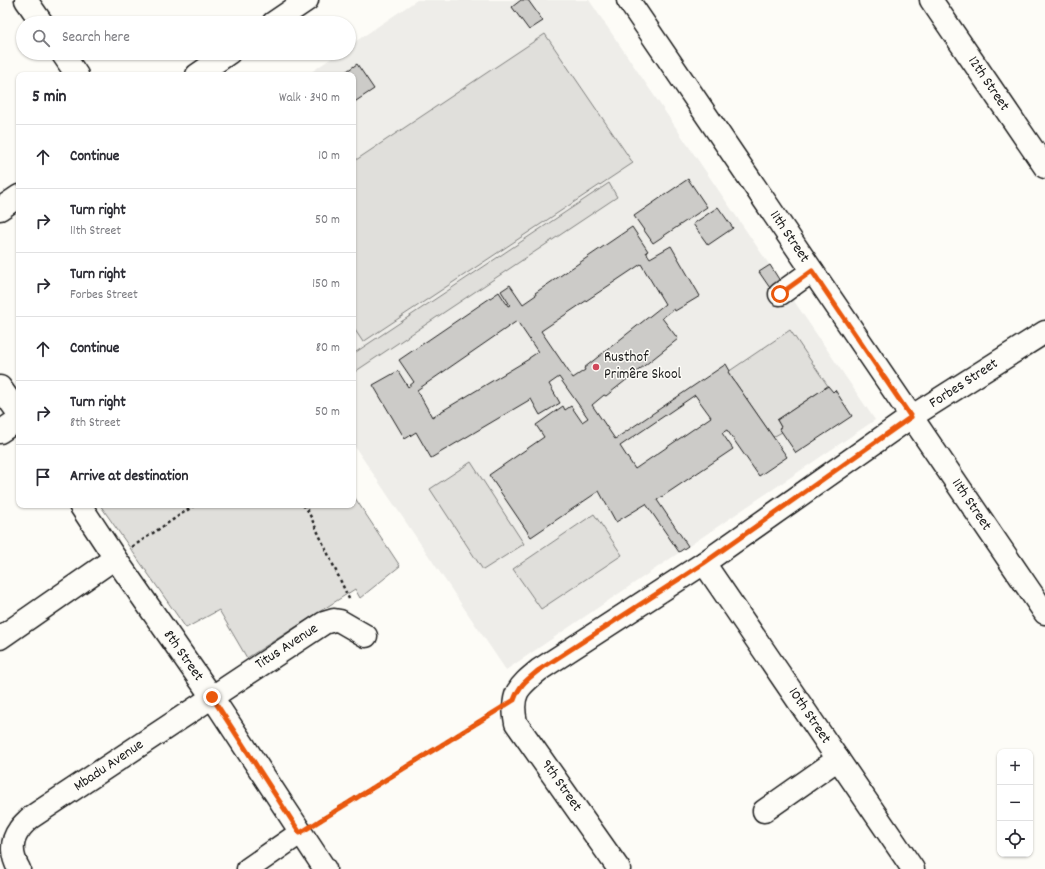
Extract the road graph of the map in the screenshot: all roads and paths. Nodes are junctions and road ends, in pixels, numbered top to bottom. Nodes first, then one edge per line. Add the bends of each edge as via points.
1 (26, 0) edge
2 (306, 0) edge
3 (628, 0) edge
4 (931, 0) edge
5 (37, 16) edge
6 (283, 16) edge
7 (67, 60) edge
8 (219, 60) edge
9 (75, 72) edge
10 (201, 72) edge
11 (1045, 167) edge
12 (16, 198) edge
13 (0, 209) edge
14 (812, 271) junction
15 (780, 294) dead end
16 (1045, 332) edge
17 (0, 387) edge
18 (16, 410) edge
19 (911, 417) junction
20 (16, 421) edge
21 (0, 432) edge
22 (82, 508) edge
23 (190, 508) edge
24 (306, 508) edge
25 (115, 558) junction
26 (704, 563) junction
27 (350, 601) dead end
28 (1045, 613) edge
29 (366, 636) dead end
30 (0, 638) edge
31 (212, 697) junction
32 (514, 700) junction
33 (838, 759) junction
34 (764, 811) dead end
35 (300, 833) junction
36 (19, 869) edge
37 (248, 869) edge
38 (325, 869) edge
39 (619, 869) edge
40 (913, 869) edge

1 - 5 street
2 - 6 street
3 - 14 street, 11th Street
4 - 11 street, 12th Street
7 - 9 street
8 - 10 street
12 - 13 street
14 - 15 street
14 - 19 street, 11th Street
16 - 19 street, Forbes Street
17 - 18 street
19 - 26 street, Forbes Street
19 - 28 street, 11th Street
20 - 21 street
22 - 25 street, 8th Street
23 - 25 path
24 - 27 path
25 - 30 street
25 - 31 street, 8th Street
26 - 32 street, Forbes Street via 539,670 524,682
26 - 33 street, 10th Street
29 - 31 street, Titus Avenue via 340,621 324,623
31 - 35 street, 8th Street
31 - 36 street, Mbadu Avenue via 30,818 18,830 14,842 12,853
32 - 35 path
32 - 39 street, 9th Street via 516,723
33 - 34 street
33 - 40 street, 10th Street
35 - 37 street
35 - 38 street, 8th Street

